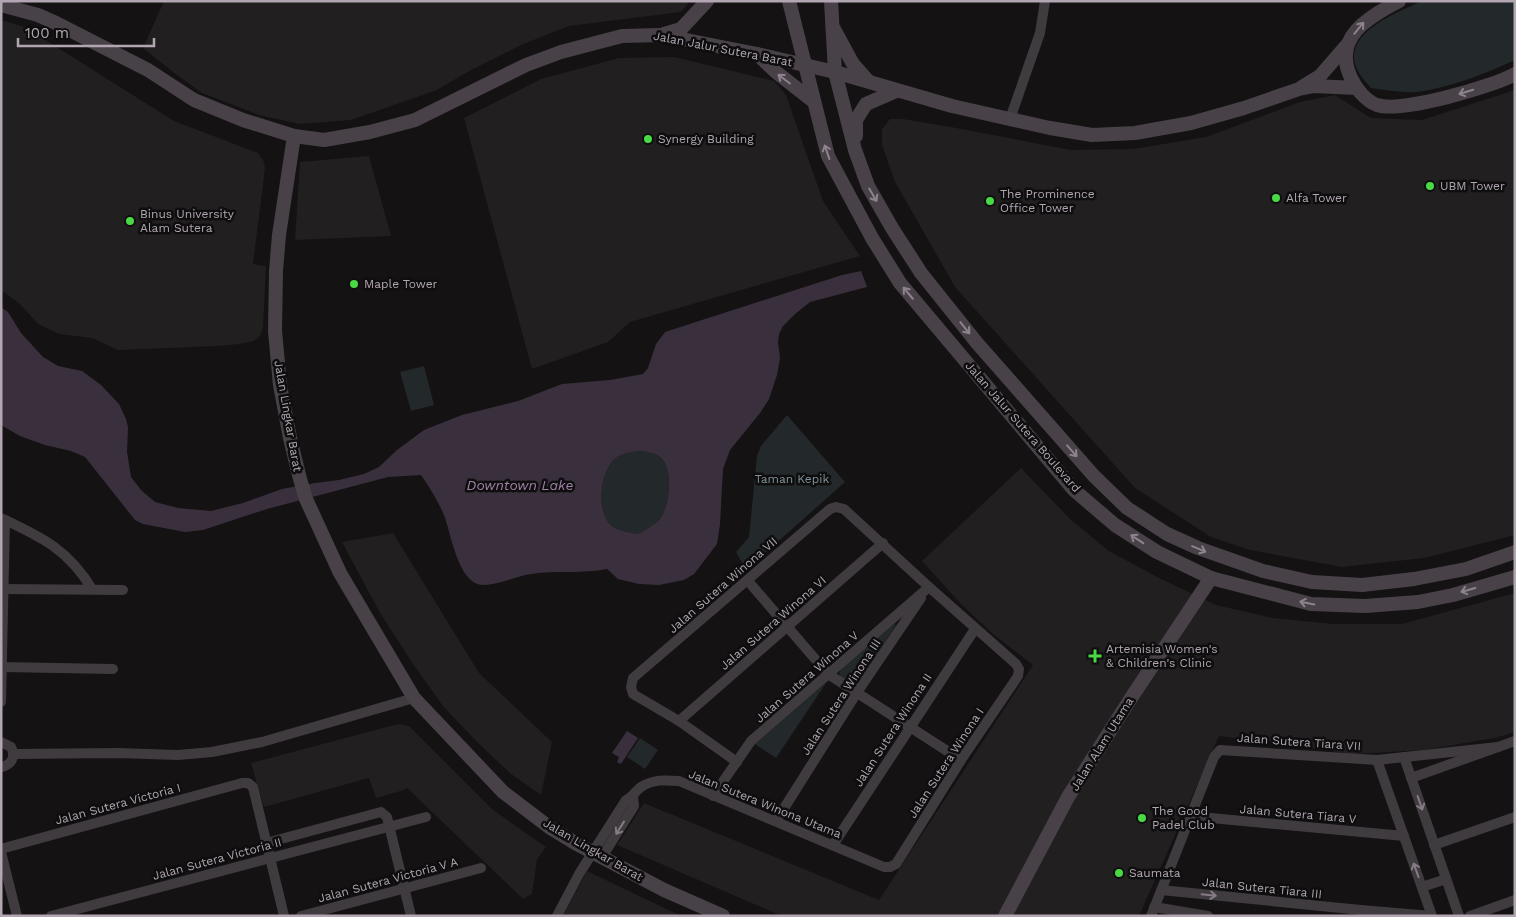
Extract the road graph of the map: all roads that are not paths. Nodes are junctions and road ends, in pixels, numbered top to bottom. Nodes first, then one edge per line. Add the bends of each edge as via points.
1 (707, 1) edge
2 (789, 1) edge
3 (831, 1) edge
4 (1045, 1) edge
5 (1399, 1) edge
6 (1, 5) edge
7 (831, 24) junction
8 (661, 35) junction
9 (1347, 44) junction
10 (756, 54) junction
11 (805, 65) junction
12 (835, 72) junction
13 (1513, 75) edge
14 (868, 81) junction
15 (1357, 88) junction
16 (1299, 89) junction
17 (896, 91) junction
18 (813, 101) junction
19 (1010, 119) junction
20 (294, 136) junction
21 (855, 150) junction
22 (3, 519) edge
23 (883, 543) junction
24 (1515, 552) edge
25 (1515, 577) edge
26 (1210, 578) junction
27 (748, 581) junction
28 (929, 587) junction
29 (2, 589) edge
30 (92, 589) junction
31 (123, 590) dead end
32 (787, 627) junction
33 (976, 629) junction
34 (2, 667) edge
35 (113, 669) dead end
36 (828, 674) junction
37 (856, 694) junction
38 (414, 698) junction
39 (1, 702) edge
40 (679, 722) junction
41 (909, 727) junction
42 (1515, 741) edge
43 (1, 742) edge
44 (1498, 747) junction
45 (13, 754) junction
46 (1404, 757) junction
47 (961, 760) junction
48 (1377, 760) junction
49 (737, 762) junction
50 (1, 767) edge
51 (1411, 778) junction
52 (713, 796) junction
53 (1190, 816) junction
54 (1515, 816) edge
55 (426, 817) dead end
56 (776, 821) junction
57 (389, 827) junction
58 (1404, 836) junction
59 (266, 843) junction
60 (833, 845) junction
61 (1434, 845) junction
62 (1, 850) edge
63 (598, 855) junction
64 (270, 858) junction
65 (890, 867) joint
66 (480, 868) dead end
67 (1446, 879) junction
68 (1422, 887) junction
69 (405, 888) junction
70 (1160, 890) junction
71 (1515, 900) edge
72 (1361, 910) junction
73 (1153, 912) edge
74 (1474, 915) edge
75 (17, 916) edge
76 (51, 916) edge
77 (284, 916) edge
78 (301, 916) edge
79 (411, 916) edge
80 (557, 916) edge
81 (724, 916) edge
82 (1005, 916) edge
83 (1208, 916) edge
84 (1350, 916) edge
85 (1432, 916) edge
86 (1459, 916) edge

1 - 8 main road via 681,29
2 - 11 main road, Jalan Jalur Sutera Boulevard
3 - 7 main road, Jalan Jalur Sutera Boulevard
4 - 19 street via 1040,33
9 -> 5 main road, Jalan Jalur Sutera Barat via 1365,21
6 - 20 main road, Jalan Jalur Sutera Barat via 56,23 148,70 194,100
7 - 12 main road, Jalan Jalur Sutera Boulevard
7 - 14 main road via 853,64
8 - 10 main road, Jalan Jalur Sutera Barat
8 - 20 main road, Jalan Jalur Sutera Barat via 622,36 561,52 526,65 415,120 324,140
9 - 15 main road via 1348,72
9 - 16 main road, Jalan Jalur Sutera Barat via 1320,76
10 - 11 main road, Jalan Jalur Sutera Barat
18 -> 10 main road
11 - 12 main road, Jalan Jalur Sutera Barat
11 - 18 main road, Jalan Jalur Sutera Boulevard
12 - 14 main road, Jalan Jalur Sutera Barat
12 - 21 main road, Jalan Jalur Sutera Boulevard
13 -> 15 main road via 1457,95 1391,106 1370,101
14 - 17 main road, Jalan Jalur Sutera Barat
15 - 16 main road, Jalan Jalur Sutera Barat via 1314,86
16 - 19 main road, Jalan Jalur Sutera Barat via 1190,123 1135,133 1092,135
17 - 19 main road, Jalan Jalur Sutera Barat
17 - 21 main road via 866,104 856,120
26 -> 18 main road, Jalan Jalur Sutera Boulevard via 1149,547 1115,525 1074,490 906,290 872,238 828,156
20 - 38 main road, Jalan Lingkar Barat via 279,235 275,331 280,385 290,438 306,499 340,573
21 -> 24 main road, Jalan Jalur Sutera Boulevard via 868,186 920,273 971,336 1094,476 1127,508 1167,534 1216,556 1312,582 1353,584 1414,579 1466,569
22 - 29 street
22 - 30 street via 44,539 65,554
23 - 27 street, Jalan Sutera Winona VII via 844,509 836,507
23 - 28 street
23 - 32 street, Jalan Sutera Winona VI
25 -> 26 main road, Jalan Jalur Sutera Boulevard via 1418,602 1365,606 1311,604
26 - 82 main road, Jalan Alam Utama via 1068,797
27 - 32 street
27 - 40 street, Jalan Sutera Winona VII via 633,678 633,694
28 - 33 street
28 - 36 street, Jalan Sutera Winona V
28 - 37 street, Jalan Sutera Winona III
29 - 30 street
29 - 34 street
30 - 31 street
32 - 36 street
32 - 40 street, Jalan Sutera Winona VI
33 - 41 street, Jalan Sutera Winona II
33 - 47 street, Jalan Sutera Winona I via 1019,669 1018,676
34 - 35 street
34 - 39 street
36 - 37 street
36 - 49 street, Jalan Sutera Winona V via 751,741
37 - 41 street
37 - 56 street, Jalan Sutera Winona III
38 - 45 street via 262,742 212,752 178,755
38 - 63 main road, Jalan Lingkar Barat via 511,798 549,827
40 - 49 street
41 - 47 street
41 - 60 street, Jalan Sutera Winona II
42 - 44 street
43 - 45 street via 11,747
44 - 46 street, Jalan Sutera Tiara VII
44 - 51 street
45 - 50 street via 11,762
46 - 48 street, Jalan Sutera Tiara VII
46 - 51 street
47 - 65 street, Jalan Sutera Winona I via 896,864
48 - 53 street, Jalan Sutera Tiara VII via 1220,750 1214,757
48 - 58 street
49 - 52 street, Jalan Sutera Winona V
51 -> 61 street
52 - 56 street, Jalan Sutera Winona Utama
52 - 63 street, Jalan Sutera Winona Utama via 679,782 662,779 639,788 632,797 634,806
53 - 58 street, Jalan Sutera Tiara V
53 - 70 street
54 - 61 street
55 - 57 street, Jalan Sutera Victoria II
56 - 60 street, Jalan Sutera Winona Utama
57 - 59 street, Jalan Sutera Victoria II via 387,817 381,812
57 - 64 street, Jalan Sutera Victoria II
57 - 69 street
68 -> 58 street
59 - 62 street, Jalan Sutera Victoria I via 253,787 242,783
59 - 64 street
60 - 65 street, Jalan Sutera Winona Utama
61 - 67 street
62 - 75 street
63 - 80 street, Jalan Sutera Winona Utama via 579,874
63 - 81 main road, Jalan Lingkar Barat via 664,890
64 - 76 street, Jalan Sutera Victoria II
64 - 77 street
66 - 69 street, Jalan Sutera Victoria V A
67 - 68 street
67 - 86 street
68 - 85 street
69 - 78 street, Jalan Sutera Victoria V A
69 - 79 street
70 -> 72 street, Jalan Sutera Tiara III
70 - 73 street
71 - 74 street
72 - 84 street
72 - 85 street, Jalan Sutera Tiara III
73 - 83 street

